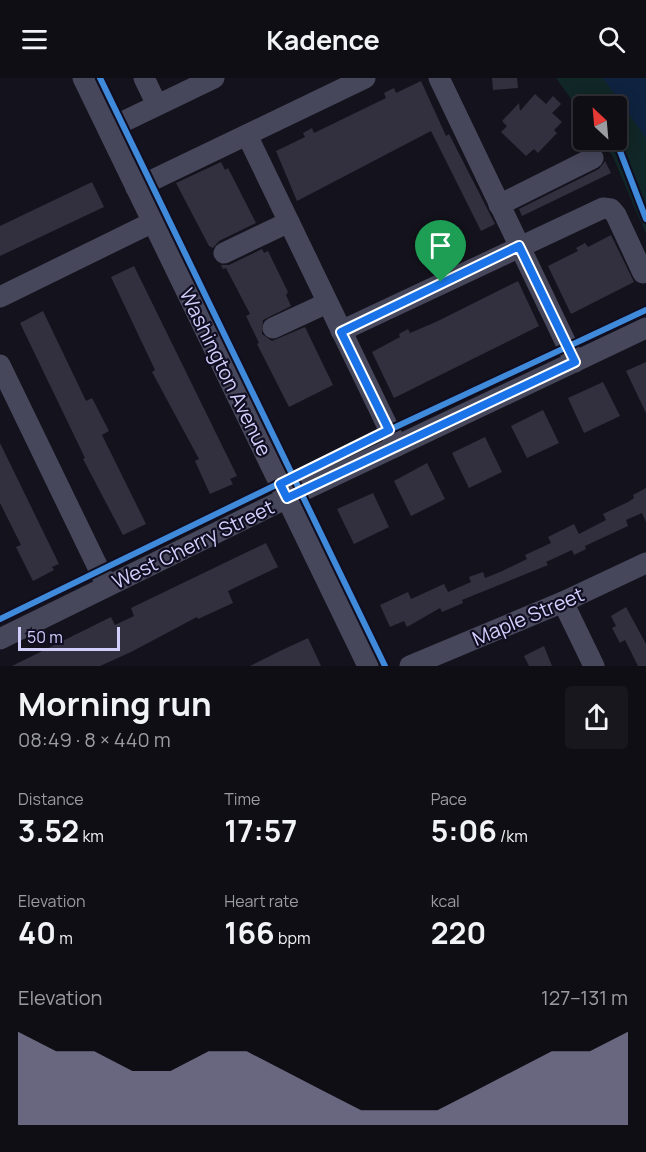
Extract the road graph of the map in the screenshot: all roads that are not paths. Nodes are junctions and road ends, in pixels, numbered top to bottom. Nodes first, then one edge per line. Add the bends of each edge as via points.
1 (83, 78) edge
2 (144, 78) edge
3 (214, 78) edge
4 (365, 78) edge
5 (439, 78) edge
6 (157, 105) junction
7 (108, 129) junction
8 (247, 135) junction
9 (593, 158) dead end
10 (136, 188) junction
11 (499, 204) junction
12 (153, 222) junction
13 (289, 222) junction
14 (519, 246) junction
15 (224, 253) dead end
16 (643, 273) dead end
17 (0, 297) edge
18 (327, 303) junction
19 (273, 328) dead end
20 (646, 328) edge
21 (341, 332) junction
22 (575, 362) junction
23 (0, 365) edge
24 (397, 446) junction
25 (287, 498) junction
26 (646, 563) edge
27 (107, 586) junction
28 (563, 602) junction
29 (0, 639) edge
30 (368, 666) edge
31 (410, 666) edge
32 (594, 666) edge

1 - 7 street, Washington Avenue
2 - 6 street
3 - 6 street
4 - 8 street
5 - 11 street
6 - 7 street
7 - 10 street, Washington Avenue
8 - 10 street
8 - 13 street
9 - 11 street
10 - 12 street, Washington Avenue
11 - 14 street
12 - 17 street
12 - 25 street, Washington Avenue
13 - 15 street
13 - 18 street
14 - 16 street via 597,209 611,209
14 - 21 street
14 - 22 street
18 - 19 street
18 - 21 street
20 - 22 street, West Cherry Street
21 - 24 street
22 - 24 street, West Cherry Street
23 - 27 street
24 - 25 street, West Cherry Street
25 - 27 street, West Cherry Street
25 - 30 street, Washington Avenue
26 - 28 street, Maple Street
27 - 29 street, West Cherry Street
28 - 31 street, Maple Street
28 - 32 street

